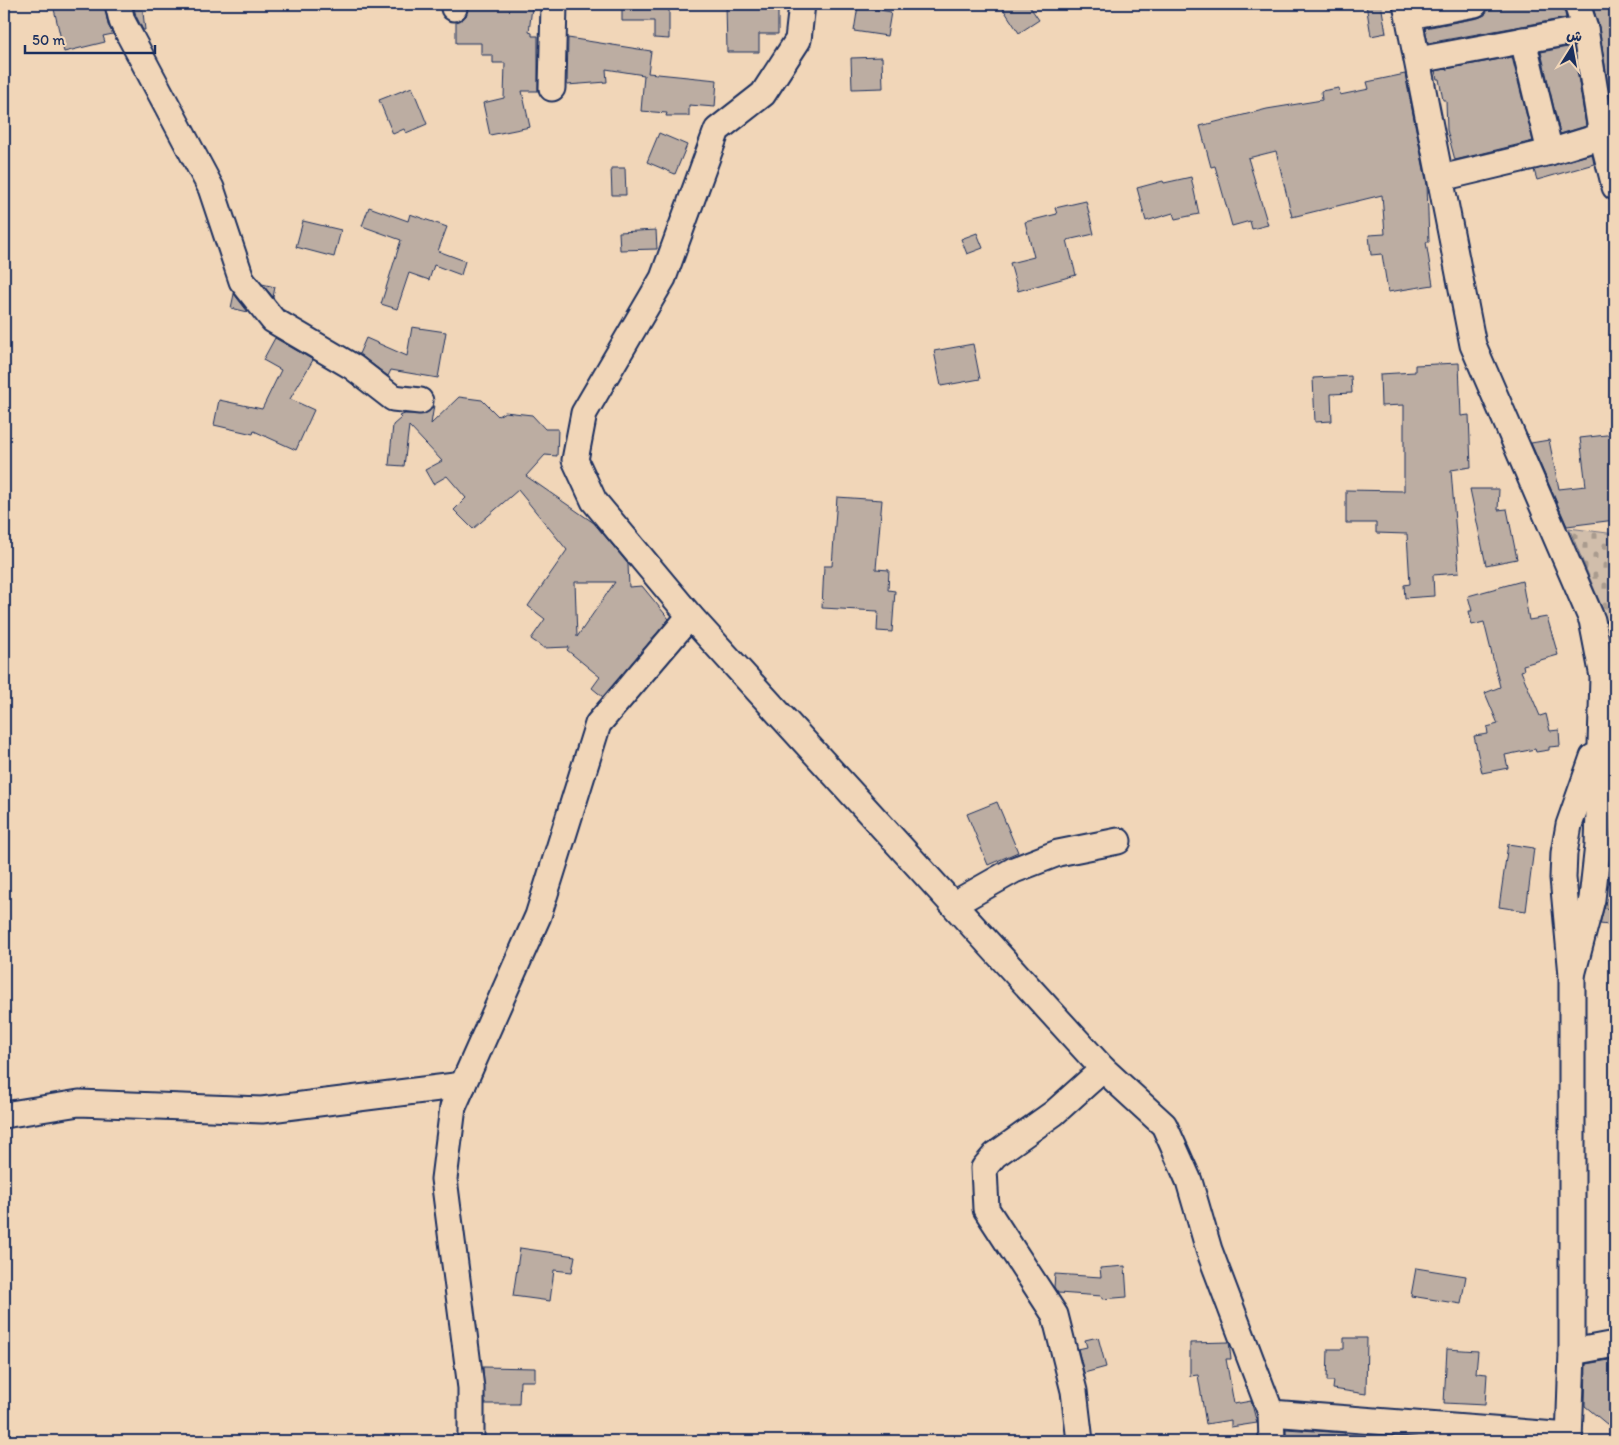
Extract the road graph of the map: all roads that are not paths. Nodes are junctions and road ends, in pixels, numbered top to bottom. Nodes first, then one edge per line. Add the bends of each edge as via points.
1 (118, 4) edge
2 (554, 4) edge
3 (802, 4) edge
4 (1475, 4) edge
5 (1577, 4) edge
6 (1407, 10) edge
7 (1585, 29) junction
8 (1523, 40) junction
9 (1418, 60) junction
10 (552, 88) dead end
11 (1602, 136) junction
12 (1550, 152) junction
13 (1441, 178) junction
14 (1615, 187) edge
15 (420, 402) dead end
16 (690, 616) junction
17 (1603, 726) junction
18 (1118, 841) dead end
19 (954, 904) junction
20 (1572, 975) junction
21 (1103, 1069) junction
22 (463, 1085) junction
23 (4, 1115) edge
24 (1615, 1344) edge
25 (1572, 1352) junction
26 (1271, 1413) junction
27 (1569, 1439) edge
28 (471, 1441) edge
29 (1080, 1441) edge
30 (1272, 1441) edge

1 - 15 street via 122,22 211,188 242,281 273,320 353,367 392,398
2 - 10 street
3 - 16 street via 798,40 763,94 717,130 663,278 584,413 575,460 594,500
4 - 6 street
5 - 7 street
6 - 9 street
7 - 8 street
7 - 11 street
8 - 9 street
8 - 12 street
9 - 13 street
11 - 12 street
11 - 14 street
12 - 13 street
13 - 17 street via 1473,345 1592,620 1603,677
16 - 19 street
16 - 22 street via 598,724 538,916
17 - 20 street via 1597,868
17 - 20 street via 1569,824 1564,853 1563,878
18 - 19 street via 1058,854 1023,867
19 - 21 street
20 - 25 street
21 - 26 street via 1164,1125 1189,1181 1209,1250
21 - 29 street via 1054,1113 994,1155 984,1168 986,1209 1055,1315 1074,1391
22 - 23 street via 262,1110 80,1103
22 - 28 street via 453,1107 444,1179 471,1388
24 - 25 street
25 - 27 street
26 - 27 street
26 - 30 street

